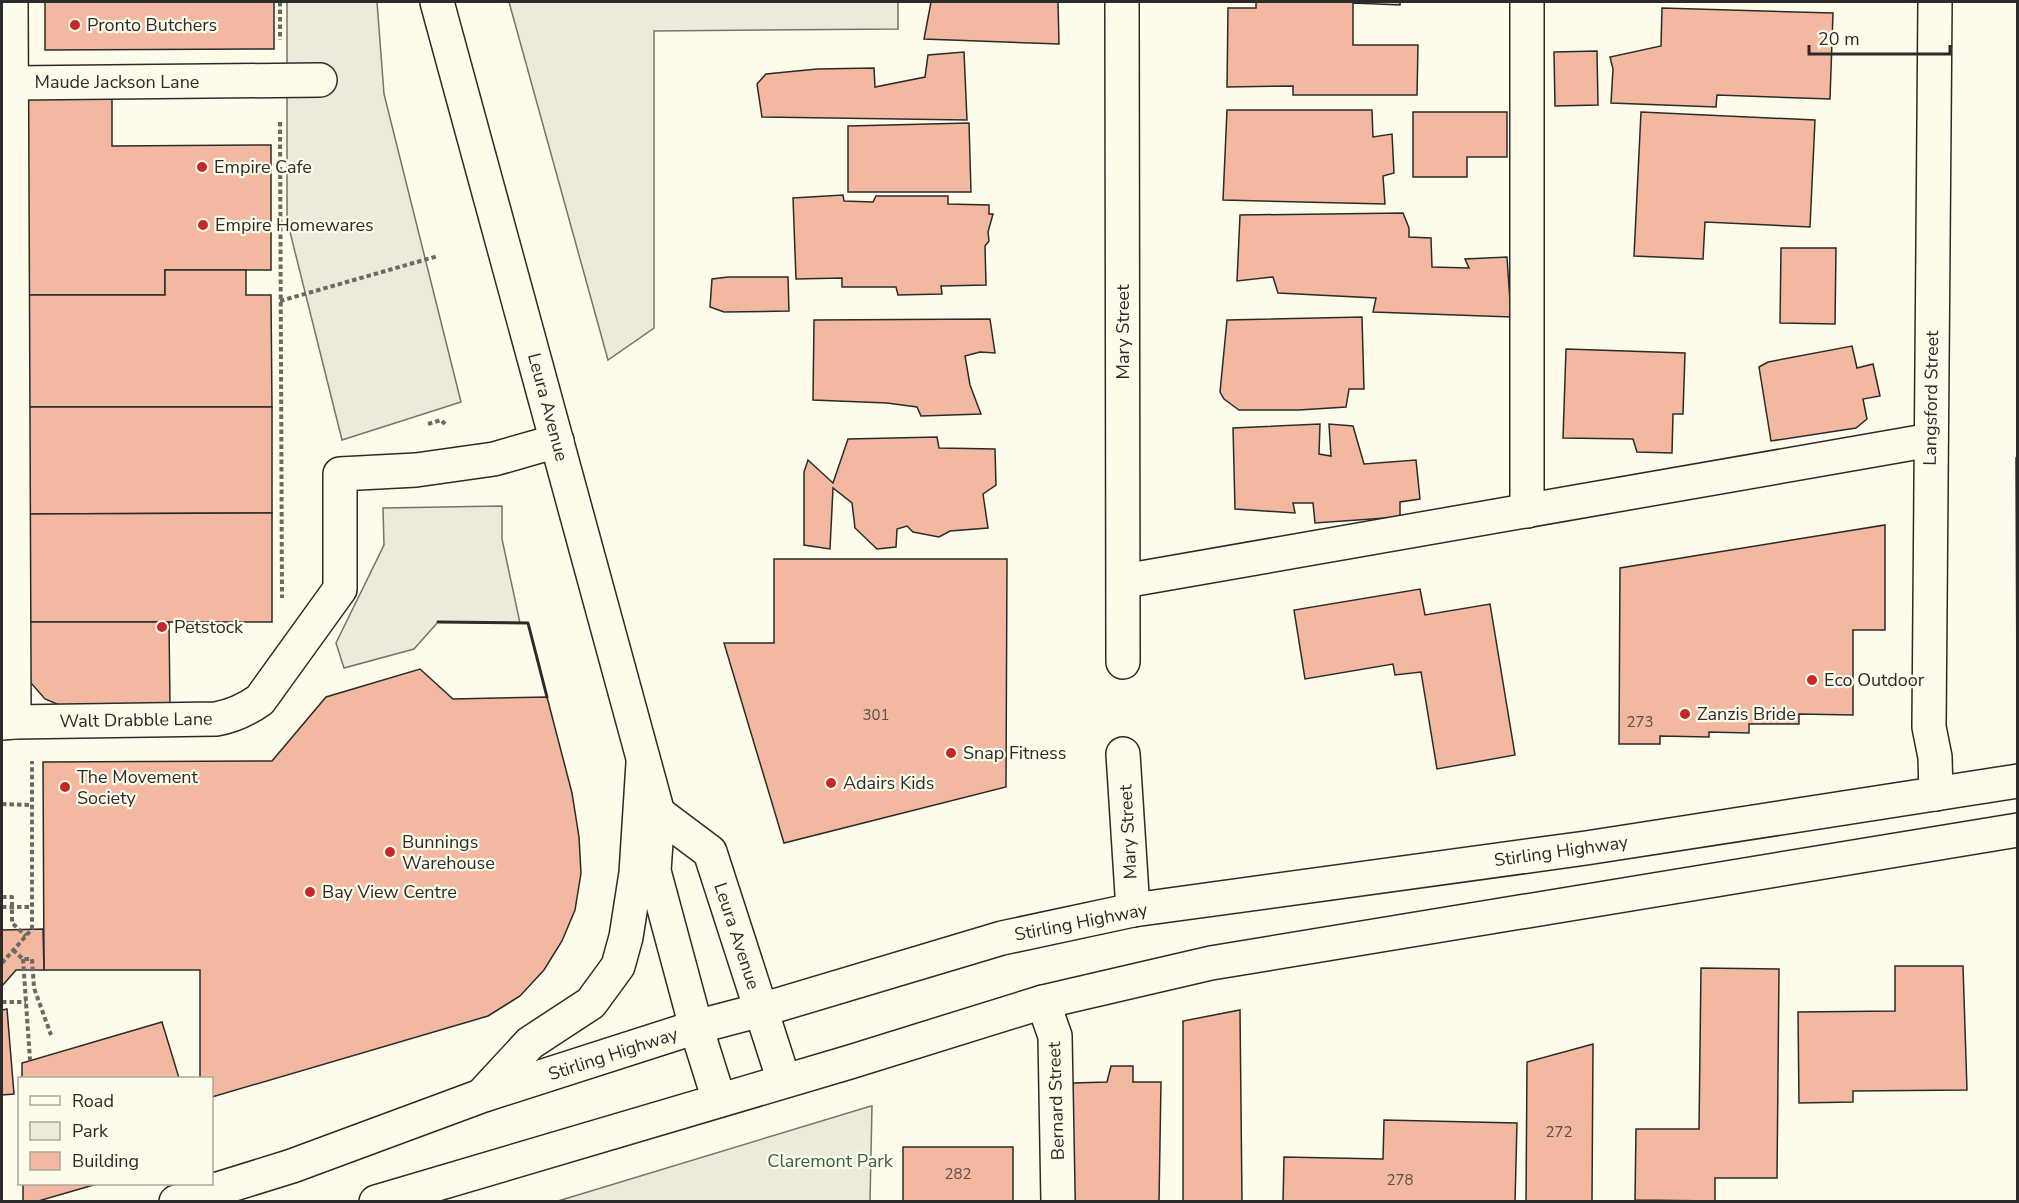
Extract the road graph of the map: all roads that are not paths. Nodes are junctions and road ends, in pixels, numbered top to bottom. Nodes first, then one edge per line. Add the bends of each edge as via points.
1 (11, 2) edge
2 (437, 2) edge
3 (1122, 2) edge
4 (1527, 2) edge
5 (1935, 2) edge
6 (320, 80) dead end
7 (12, 83) junction
8 (1930, 440) junction
9 (557, 441) junction
10 (1527, 510) junction
11 (1124, 581) junction
12 (1124, 662) dead end
13 (8, 723) edge
14 (1124, 754) dead end
15 (643, 763) junction
16 (2018, 781) edge
17 (1936, 794) junction
18 (658, 813) junction
19 (2018, 830) edge
20 (1133, 910) junction
21 (1043, 1002) junction
22 (761, 1010) junction
23 (696, 1027) junction
24 (784, 1081) junction
25 (481, 1096) junction
26 (719, 1100) junction
27 (176, 1202) edge
28 (376, 1202) edge
29 (1058, 1202) edge

1 - 7 main road
2 - 9 main road, Leura Avenue
3 - 11 main road, Mary Street
4 - 10 main road
5 - 8 main road, Langsford Street
6 - 7 main road, Maude Jackson Lane
7 - 13 main road, Maude Jackson Lane
8 - 10 main road
8 - 17 main road, Langsford Street via 1929,727
9 - 13 main road, Walt Drabble Lane via 494,459 416,470 340,474 340,590 260,700 230,717
9 - 15 main road, Leura Avenue
10 - 11 main road
11 - 12 main road, Mary Street
14 - 20 main road, Mary Street
15 - 18 main road, Leura Avenue
15 - 25 main road via 636,873 618,966 591,1003 530,1043
16 - 17 main road, Stirling Highway
17 - 20 main road, Stirling Highway via 1586,848
18 - 22 main road, Leura Avenue via 710,852
18 - 23 main road, Leura Avenue via 654,871
19 - 21 main road via 1211,963
20 - 22 main road, Stirling Highway via 1002,938
21 - 24 main road
21 - 29 main road, Bernard Street via 1055,1036
22 - 23 main road, Stirling Highway
22 - 24 main road, Leura Avenue
23 - 25 main road, Stirling Highway
23 - 26 main road, Leura Avenue
24 - 26 main road
25 - 27 main road, Stirling Highway via 292,1166
26 - 28 main road

